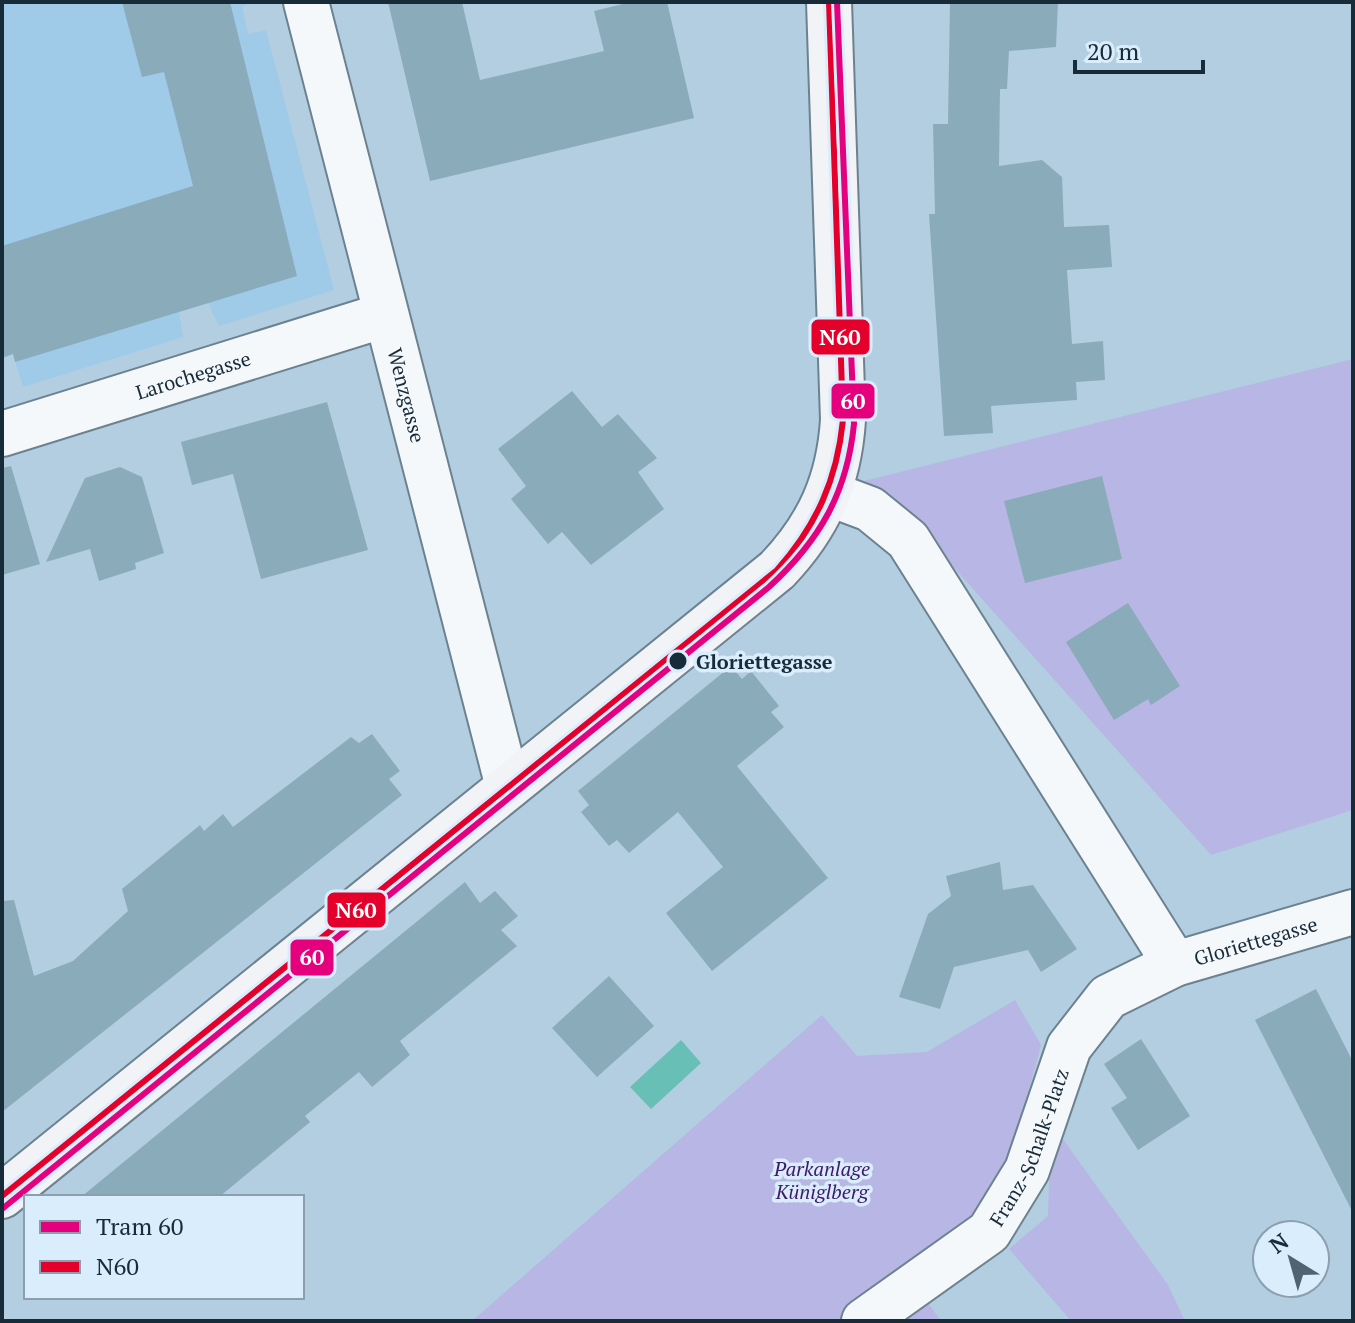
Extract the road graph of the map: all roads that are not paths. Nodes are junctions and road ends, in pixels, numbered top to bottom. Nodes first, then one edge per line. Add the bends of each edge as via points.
1 (306, 2) edge
2 (829, 2) edge
3 (385, 315) junction
4 (2, 434) edge
5 (830, 494) junction
6 (508, 787) junction
7 (1353, 912) edge
8 (1175, 964) junction
9 (2, 1196) edge
10 (864, 1321) edge

1 - 3 street, Wenzgasse
2 - 5 main road via 843,420 841,457
3 - 4 street, Larochegasse
3 - 6 street, Wenzgasse
5 - 6 main road via 810,532 777,570
5 - 8 street, Gloriettegasse via 870,509 908,540
6 - 9 main road
7 - 8 street, Gloriettegasse
8 - 10 street, Franz-Schalk-Platz via 1108,997 1069,1047 1027,1170 989,1232

